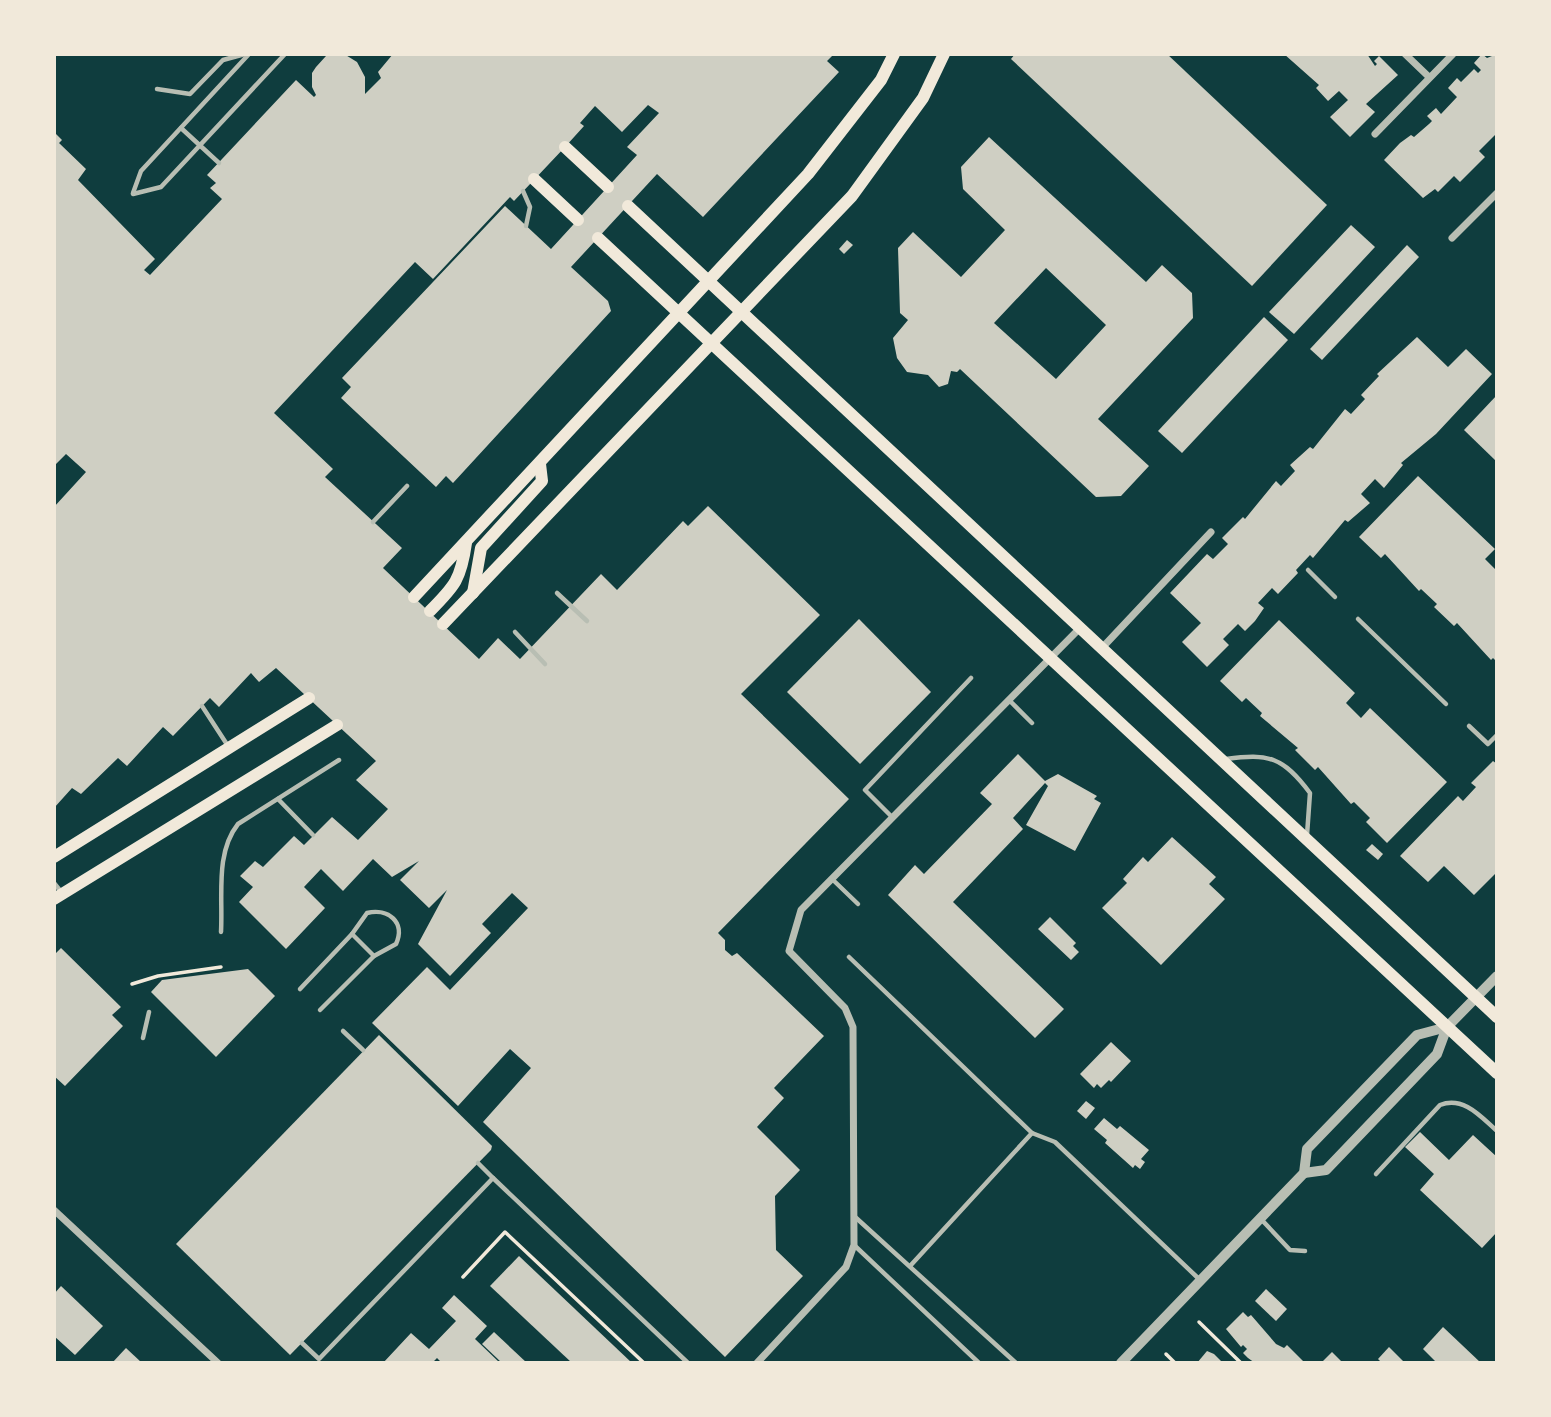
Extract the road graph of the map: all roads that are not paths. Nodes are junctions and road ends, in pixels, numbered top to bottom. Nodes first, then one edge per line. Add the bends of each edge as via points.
1 (247, 54) edge
2 (285, 54) edge
3 (894, 54) edge
4 (944, 54) edge
5 (1405, 54) edge
6 (1453, 54) edge
7 (1429, 77) junction
8 (157, 89) dead end
9 (181, 128) junction
10 (1375, 134) dead end
11 (200, 146) junction
12 (565, 147) dead end
13 (219, 163) dead end
14 (534, 179) dead end
15 (608, 187) dead end
16 (523, 191) dead end
17 (1497, 193) edge
18 (628, 205) dead end
19 (578, 220) dead end
20 (526, 226) dead end
21 (598, 238) dead end
22 (1452, 239) dead end
23 (709, 281) junction
24 (678, 313) junction
25 (744, 313) junction
26 (712, 345) junction
27 (540, 464) junction
28 (407, 486) dead end
29 (373, 522) dead end
30 (1211, 532) dead end
31 (466, 542) junction
32 (1308, 570) dead end
33 (473, 593) junction
34 (557, 593) dead end
35 (414, 597) dead end
36 (1335, 597) dead end
37 (430, 611) dead end
38 (1358, 619) dead end
39 (587, 621) dead end
40 (443, 624) dead end
41 (1080, 628) junction
42 (515, 632) dead end
43 (1101, 649) junction
44 (1050, 659) junction
45 (545, 664) dead end
46 (971, 678) dead end
47 (309, 698) dead end
48 (1009, 700) junction
49 (1446, 704) dead end
50 (202, 706) dead end
51 (1032, 723) dead end
52 (337, 725) dead end
53 (1469, 726) dead end
54 (1497, 734) edge
55 (230, 748) junction
56 (1220, 759) junction
57 (339, 760) dead end
58 (278, 799) junction
59 (893, 818) junction
60 (313, 835) dead end
61 (1306, 839) junction
62 (54, 858) edge
63 (832, 879) junction
64 (57, 892) edge
65 (858, 904) dead end
66 (221, 932) dead end
67 (352, 934) junction
68 (374, 956) junction
69 (849, 957) dead end
70 (1497, 976) edge
71 (299, 989) dead end
72 (1476, 997) junction
73 (320, 1010) dead end
74 (149, 1012) dead end
75 (1497, 1017) edge
76 (1447, 1027) junction
77 (343, 1031) dead end
78 (142, 1038) dead end
79 (363, 1050) dead end
80 (1497, 1073) edge
81 (1497, 1131) edge
82 (1032, 1133) junction
83 (478, 1163) dead end
84 (1304, 1173) junction
85 (1376, 1174) dead end
86 (493, 1178) junction
87 (54, 1210) edge
88 (853, 1216) junction
89 (1260, 1218) junction
90 (855, 1245) junction
91 (1305, 1251) dead end
92 (911, 1265) junction
93 (1200, 1280) junction
94 (302, 1343) dead end
95 (218, 1363) edge
96 (688, 1363) edge
97 (757, 1363) edge
98 (979, 1363) edge
99 (1016, 1363) edge
100 (1121, 1363) edge

1 - 8 lane via 223,60 190,94
1 - 9 lane
2 - 11 lane
3 - 23 main road via 881,80 808,174
4 - 25 main road via 923,98 860,187
5 - 7 street
6 - 7 street
7 - 10 street
9 - 11 lane
9 - 11 lane via 141,171 133,194 161,187
11 - 13 lane
12 - 15 main road
14 - 19 main road
16 - 20 lane via 530,207
17 - 22 street
18 - 23 main road
21 - 24 main road
23 - 24 main road
23 - 25 main road
24 - 26 main road
24 - 27 main road
25 - 26 main road
25 - 41 main road
26 - 33 main road
26 - 44 main road
27 - 31 main road
27 - 33 main road via 542,481 481,548
28 - 29 lane
30 - 43 street
31 - 35 main road
31 - 37 main road via 462,573
32 - 36 lane
33 - 40 main road
34 - 39 lane
38 - 49 lane
41 - 43 main road
41 - 44 street
42 - 45 lane
43 - 56 main road
44 - 48 street
44 - 76 main road
46 - 59 lane via 865,790
47 - 55 main road
48 - 51 lane
48 - 59 street
50 - 55 lane
52 - 64 main road
53 - 54 lane via 1488,744
55 - 62 main road
56 - 61 main road
56 - 61 lane via 1274,758 1300,779 1310,793
57 - 58 lane
58 - 60 lane
58 - 66 lane via 238,824 229,836 223,863
59 - 63 street
61 - 72 main road
63 - 65 lane
63 - 88 street via 801,910 789,951 845,1008 853,1027
67 - 68 lane
67 - 68 lane via 367,913 384,911 394,918 399,927 396,944
67 - 71 lane
68 - 73 lane
69 - 82 lane
70 - 72 street
72 - 75 main road
72 - 76 street
74 - 78 lane
76 - 80 main road
76 - 84 street via 1437,1054 1326,1170
76 - 84 street via 1417,1035 1307,1149
77 - 79 lane
81 - 85 lane via 1476,1112 1449,1101 1440,1105
82 - 92 lane
82 - 93 lane via 1055,1142
83 - 86 lane
84 - 89 street
86 - 94 lane via 319,1359
86 - 96 lane
87 - 95 street
88 - 90 street
88 - 92 lane
89 - 91 lane via 1290,1250
89 - 93 street
90 - 97 street via 846,1267
90 - 98 lane
92 - 99 lane
93 - 100 street

